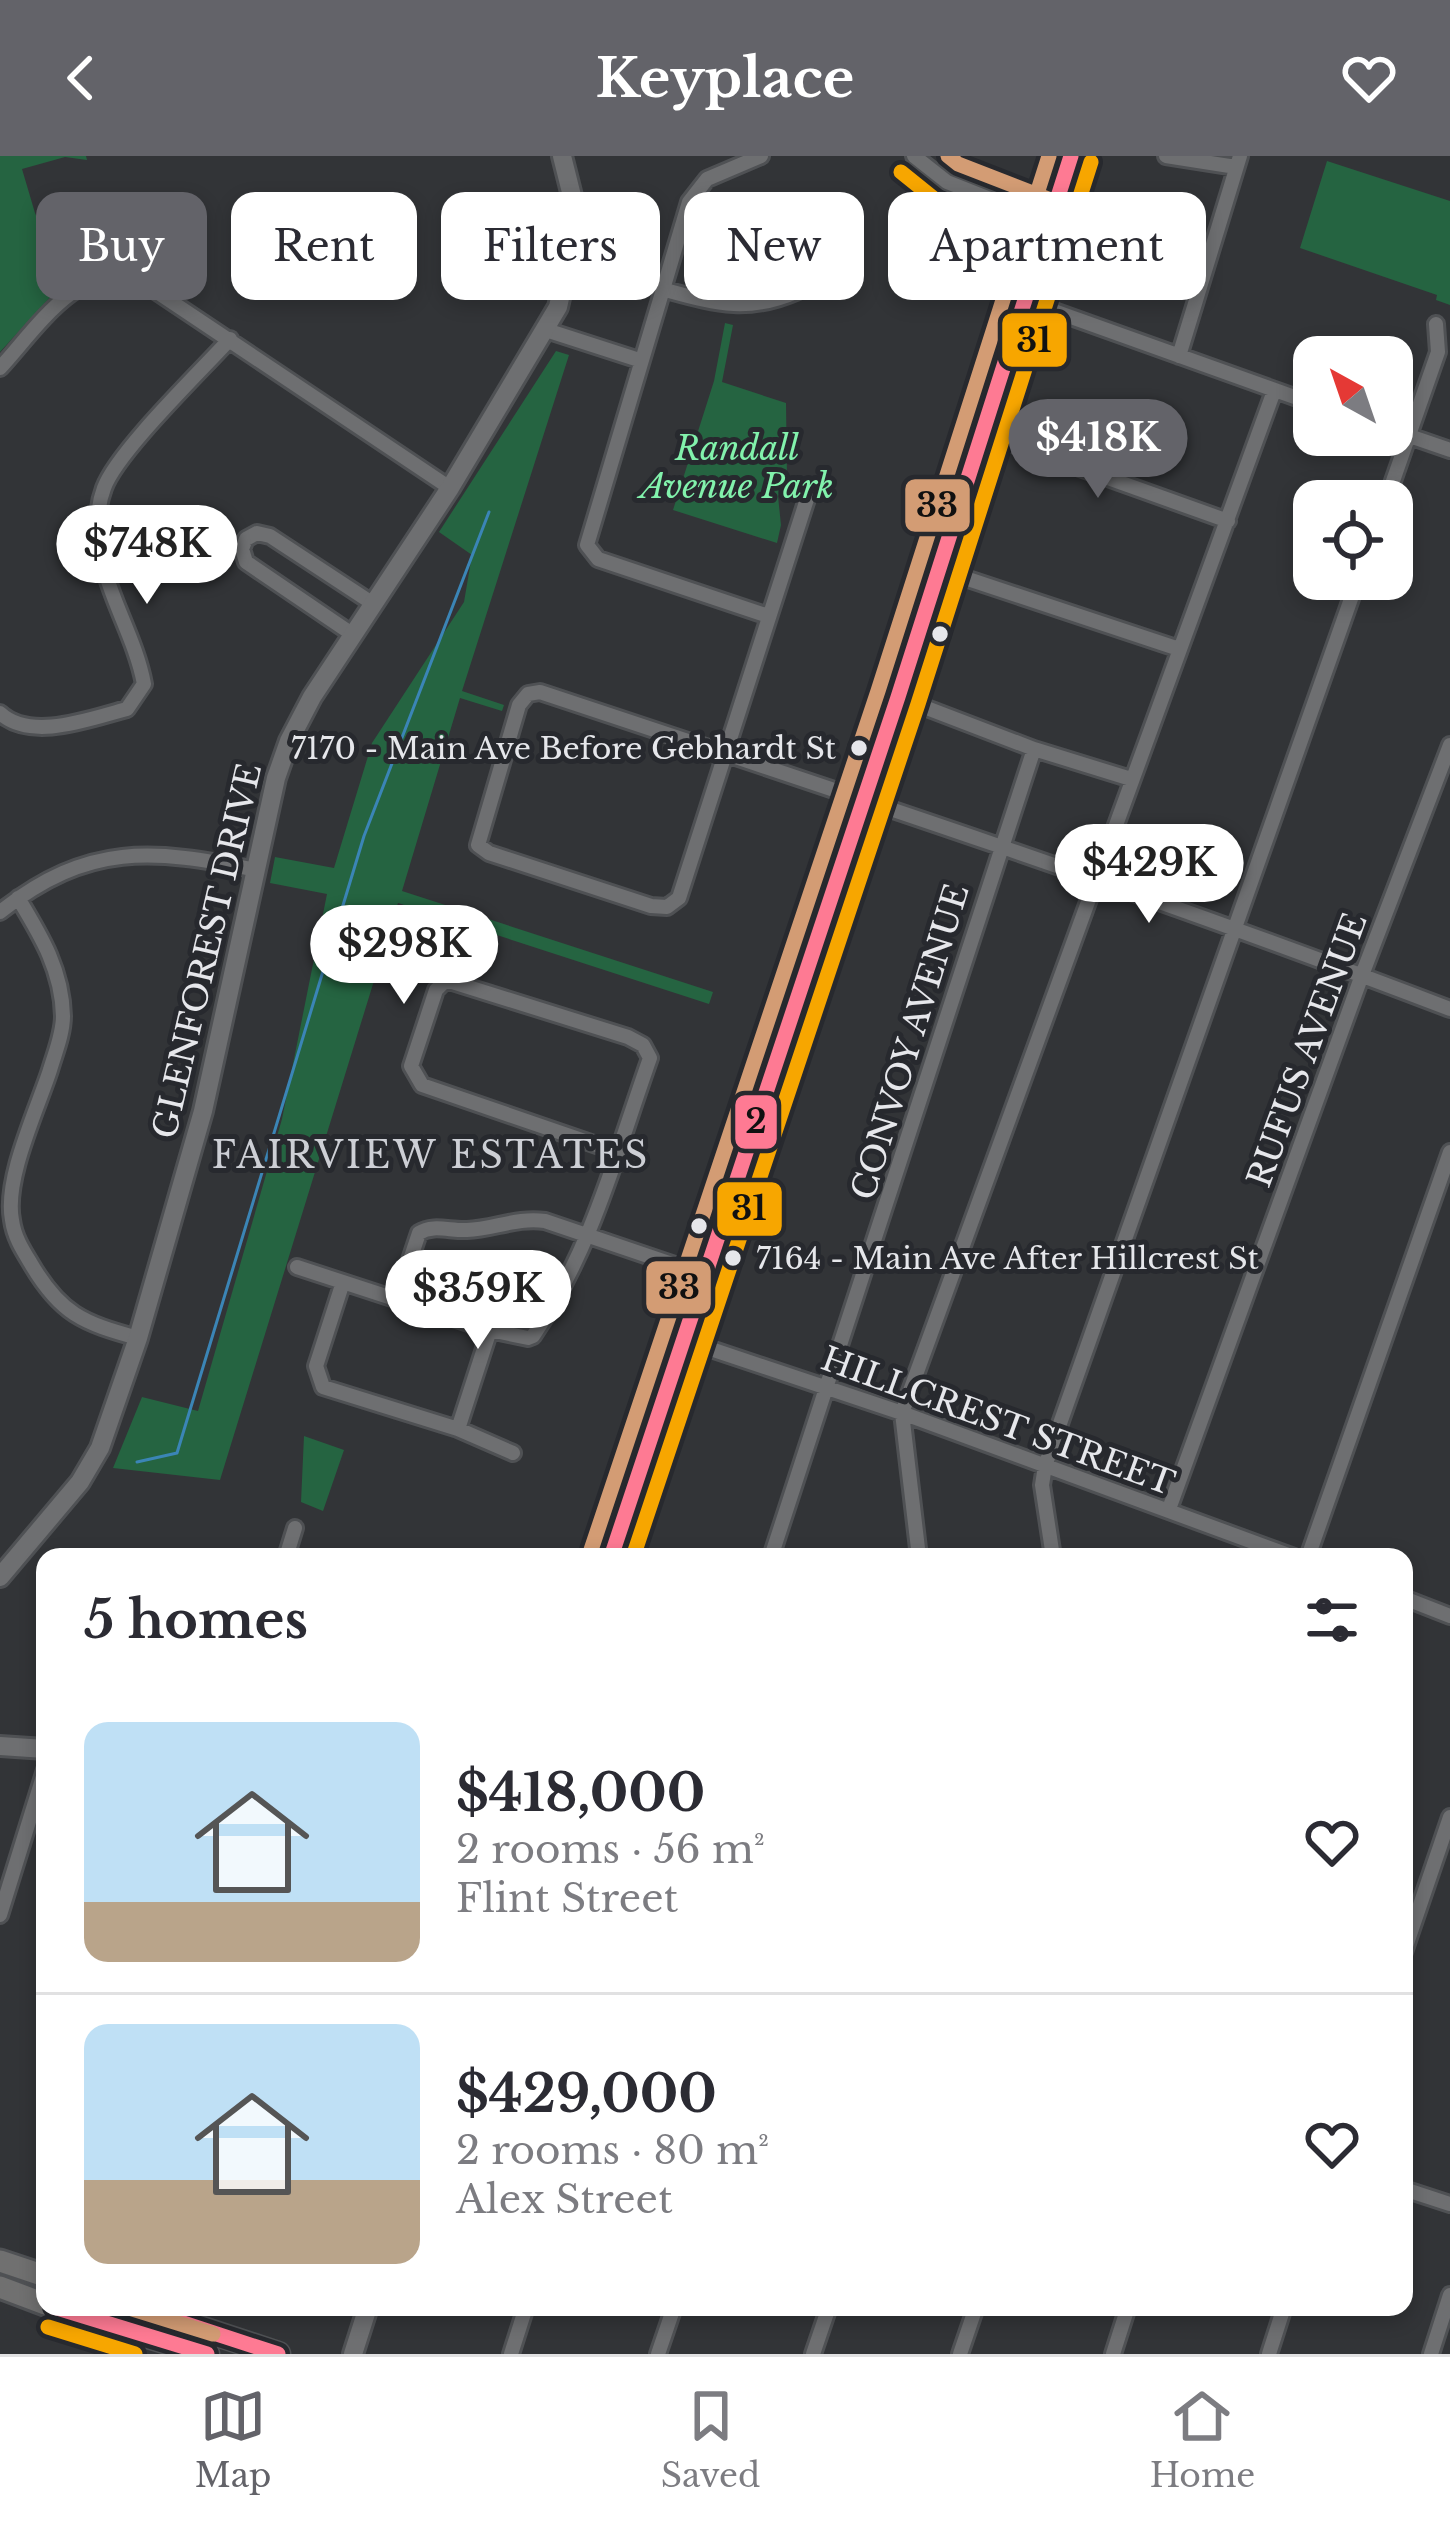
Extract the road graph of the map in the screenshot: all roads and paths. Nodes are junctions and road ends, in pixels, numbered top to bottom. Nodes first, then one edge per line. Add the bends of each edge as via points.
1 (562, 156) edge
2 (761, 156) edge
3 (914, 156) edge
4 (1071, 156) edge
5 (1166, 156) edge
6 (1238, 161) edge
7 (972, 192) edge
8 (1061, 192) edge
9 (662, 290) junction
10 (684, 295) edge
11 (710, 300) edge
12 (777, 300) edge
13 (1029, 302) joint
14 (1436, 324) dead end
15 (546, 330) junction
16 (230, 339) junction
17 (1179, 356) junction
18 (639, 360) junction
19 (0, 368) edge
20 (1274, 391) junction
21 (1293, 397) edge
22 (1413, 424) edge
23 (985, 434) junction
24 (1413, 437) edge
25 (1450, 450) edge
26 (450, 488) junction
27 (807, 500) dead end
28 (1228, 520) junction
29 (935, 568) junction
30 (1351, 600) edge
31 (371, 603) junction
32 (768, 616) junction
33 (352, 634) junction
34 (1179, 650) junction
35 (898, 697) junction
36 (0, 712) edge
37 (1450, 745) edge
38 (1034, 749) junction
39 (724, 753) junction
40 (1131, 779) junction
41 (864, 800) junction
42 (1000, 847) junction
43 (256, 870) junction
44 (1096, 879) junction
45 (18, 898) junction
46 (0, 912) edge
47 (1233, 931) junction
48 (1362, 976) junction
49 (1450, 1010) edge
50 (617, 1152) junction
51 (1450, 1152) edge
52 (588, 1239) junction
53 (297, 1267) dead end
54 (704, 1275) junction
55 (344, 1282) junction
56 (397, 1299) junction
57 (490, 1330) junction
58 (138, 1338) junction
59 (683, 1340) junction
60 (827, 1388) junction
61 (902, 1413) junction
62 (458, 1429) junction
63 (513, 1453) dead end
64 (1045, 1466) junction
65 (1169, 1509) junction
66 (295, 1528) dead end
67 (289, 1548) edge
68 (614, 1548) edge
69 (774, 1548) edge
70 (918, 1548) edge
71 (1052, 1548) edge
72 (1271, 1548) edge
73 (1311, 1548) edge
74 (0, 1576) edge
75 (1413, 1602) edge
76 (1450, 1616) edge
77 (0, 1746) edge
78 (36, 1748) edge
79 (36, 1799) edge
80 (1450, 1817) edge
81 (0, 1915) edge
82 (1413, 1926) edge
83 (1413, 2192) edge
84 (1450, 2204) edge
85 (0, 2261) edge
86 (36, 2273) edge
87 (0, 2287) edge
88 (1450, 2295) edge
89 (36, 2301) edge
90 (83, 2316) edge
91 (163, 2316) edge
92 (365, 2316) edge
93 (523, 2316) edge
94 (671, 2316) edge
95 (826, 2316) edge
96 (973, 2316) edge
97 (1125, 2316) edge
98 (1281, 2316) edge
99 (207, 2354) edge
100 (278, 2354) edge
101 (352, 2354) edge
102 (511, 2354) edge
103 (658, 2354) edge
104 (813, 2354) edge
105 (961, 2354) edge
106 (1113, 2354) edge
107 (1269, 2354) edge
108 (1431, 2354) edge

1 - 15 street, GLENFOREST DRIVE via 573,240
2 - 9 street via 697,189
3 - 7 street
4 - 8 street
5 - 6 street
6 - 17 street
9 - 10 street
9 - 18 street
11 - 12 street via 743,307
13 - 17 street
13 - 23 street
14 - 22 street via 1438,352
15 - 18 street
15 - 26 street, GLENFOREST DRIVE
16 - 19 street via 117,273 73,292
16 - 26 street
16 - 36 street via 135,444 106,482 98,508 103,566 144,684 127,709 81,721 37,726
17 - 20 street
18 - 32 street via 587,545 598,559
20 - 21 street
20 - 28 street
23 - 28 street
23 - 29 street
24 - 25 street
26 - 31 street, GLENFOREST DRIVE
27 - 32 street
28 - 34 street
29 - 34 street
29 - 35 street
30 - 47 street
31 - 33 street, GLENFOREST DRIVE
31 - 33 street via 270,536 246,539 246,562
32 - 39 street
33 - 43 street, GLENFOREST DRIVE via 289,741
34 - 40 street
35 - 38 street
35 - 41 street
37 - 48 street, RUFUS AVENUE
38 - 40 street
38 - 42 street, CONVOY AVENUE
39 - 39 street via 679,898 667,907 478,845 528,694
39 - 41 street
40 - 44 street
41 - 42 street
41 - 54 street
42 - 44 street
42 - 60 street, CONVOY AVENUE
43 - 45 street via 117,855
43 - 58 street, GLENFOREST DRIVE via 202,1111
44 - 47 street
44 - 61 street
45 - 46 street
45 - 58 street via 59,980 63,1021 13,1186 16,1238 64,1308
47 - 48 street
47 - 64 street
48 - 49 street
48 - 65 street, RUFUS AVENUE
50 - 50 street via 650,1058 643,1045 460,982 446,980 436,990 411,1066 422,1085
50 - 52 street
51 - 73 street
52 - 54 street
52 - 56 street via 526,1219 427,1228
52 - 57 street via 533,1336
53 - 55 street
54 - 59 street
55 - 56 street
55 - 62 street via 316,1366 323,1387
56 - 57 street
57 - 62 street
58 - 74 street, GLENFOREST DRIVE via 100,1448
59 - 60 street, HILLCREST STREET
59 - 68 street
60 - 61 street, HILLCREST STREET
60 - 69 street, CONVOY AVENUE
61 - 64 street, HILLCREST STREET
61 - 70 street
62 - 63 street
64 - 65 street, HILLCREST STREET
64 - 71 street
65 - 72 street, HILLCREST STREET
66 - 67 street
75 - 76 street
77 - 78 street
79 - 81 street
80 - 82 street
83 - 84 street
85 - 86 main road
87 - 89 main road
88 - 108 street
90 - 99 main road
91 - 100 main road
92 - 101 street
93 - 102 street
94 - 103 street
95 - 104 street
96 - 105 street
97 - 106 street
98 - 107 street

